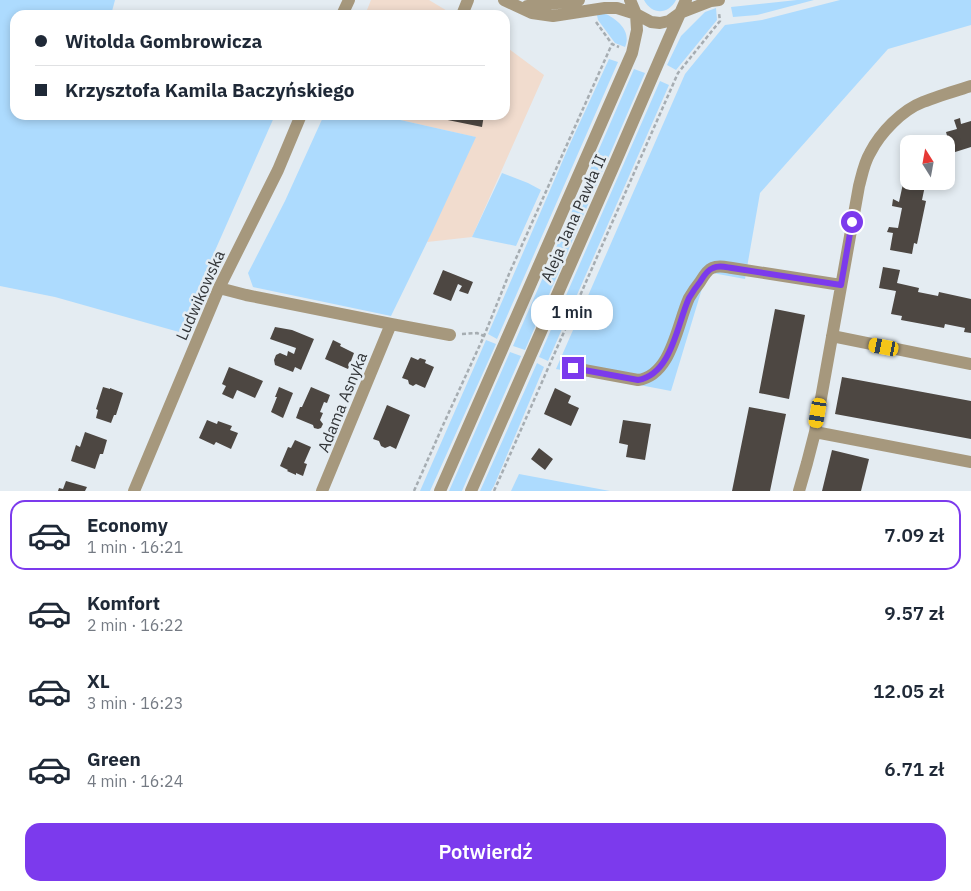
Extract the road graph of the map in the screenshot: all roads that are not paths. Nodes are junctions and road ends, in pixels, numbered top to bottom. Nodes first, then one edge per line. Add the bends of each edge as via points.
1 (579, 0) edge
2 (630, 0) edge
3 (686, 0) edge
4 (719, 0) edge
5 (509, 2) edge
6 (636, 14) junction
7 (680, 14) junction
8 (971, 86) edge
9 (299, 120) edge
10 (841, 285) junction
11 (219, 288) junction
12 (391, 324) junction
13 (450, 335) road end
14 (832, 336) junction
15 (971, 364) edge
16 (573, 368) dead end
17 (815, 432) junction
18 (971, 462) edge
19 (134, 491) edge
20 (322, 491) edge
21 (440, 491) edge
22 (470, 491) edge
23 (798, 491) edge

1 - 5 street via 535,6
2 - 6 street
3 - 7 street, Aleja Jana Pawła II
4 - 7 street
5 - 6 street via 532,12 553,16 606,8
6 - 7 street via 650,22 660,23
6 - 21 street, Aleja Jana Pawła II via 637,30 632,53
7 - 22 street, Aleja Jana Pawła II
8 - 10 street via 907,110 870,152 859,186
9 - 11 street, Ludwikowska via 278,170
10 - 14 street
10 - 16 street via 714,267 703,276 689,298 673,345 663,363 650,376 638,380
11 - 12 street
11 - 19 street, Ludwikowska
12 - 13 street
12 - 20 street, Adama Asnyka
14 - 15 street
14 - 17 street
17 - 18 street
17 - 23 street

